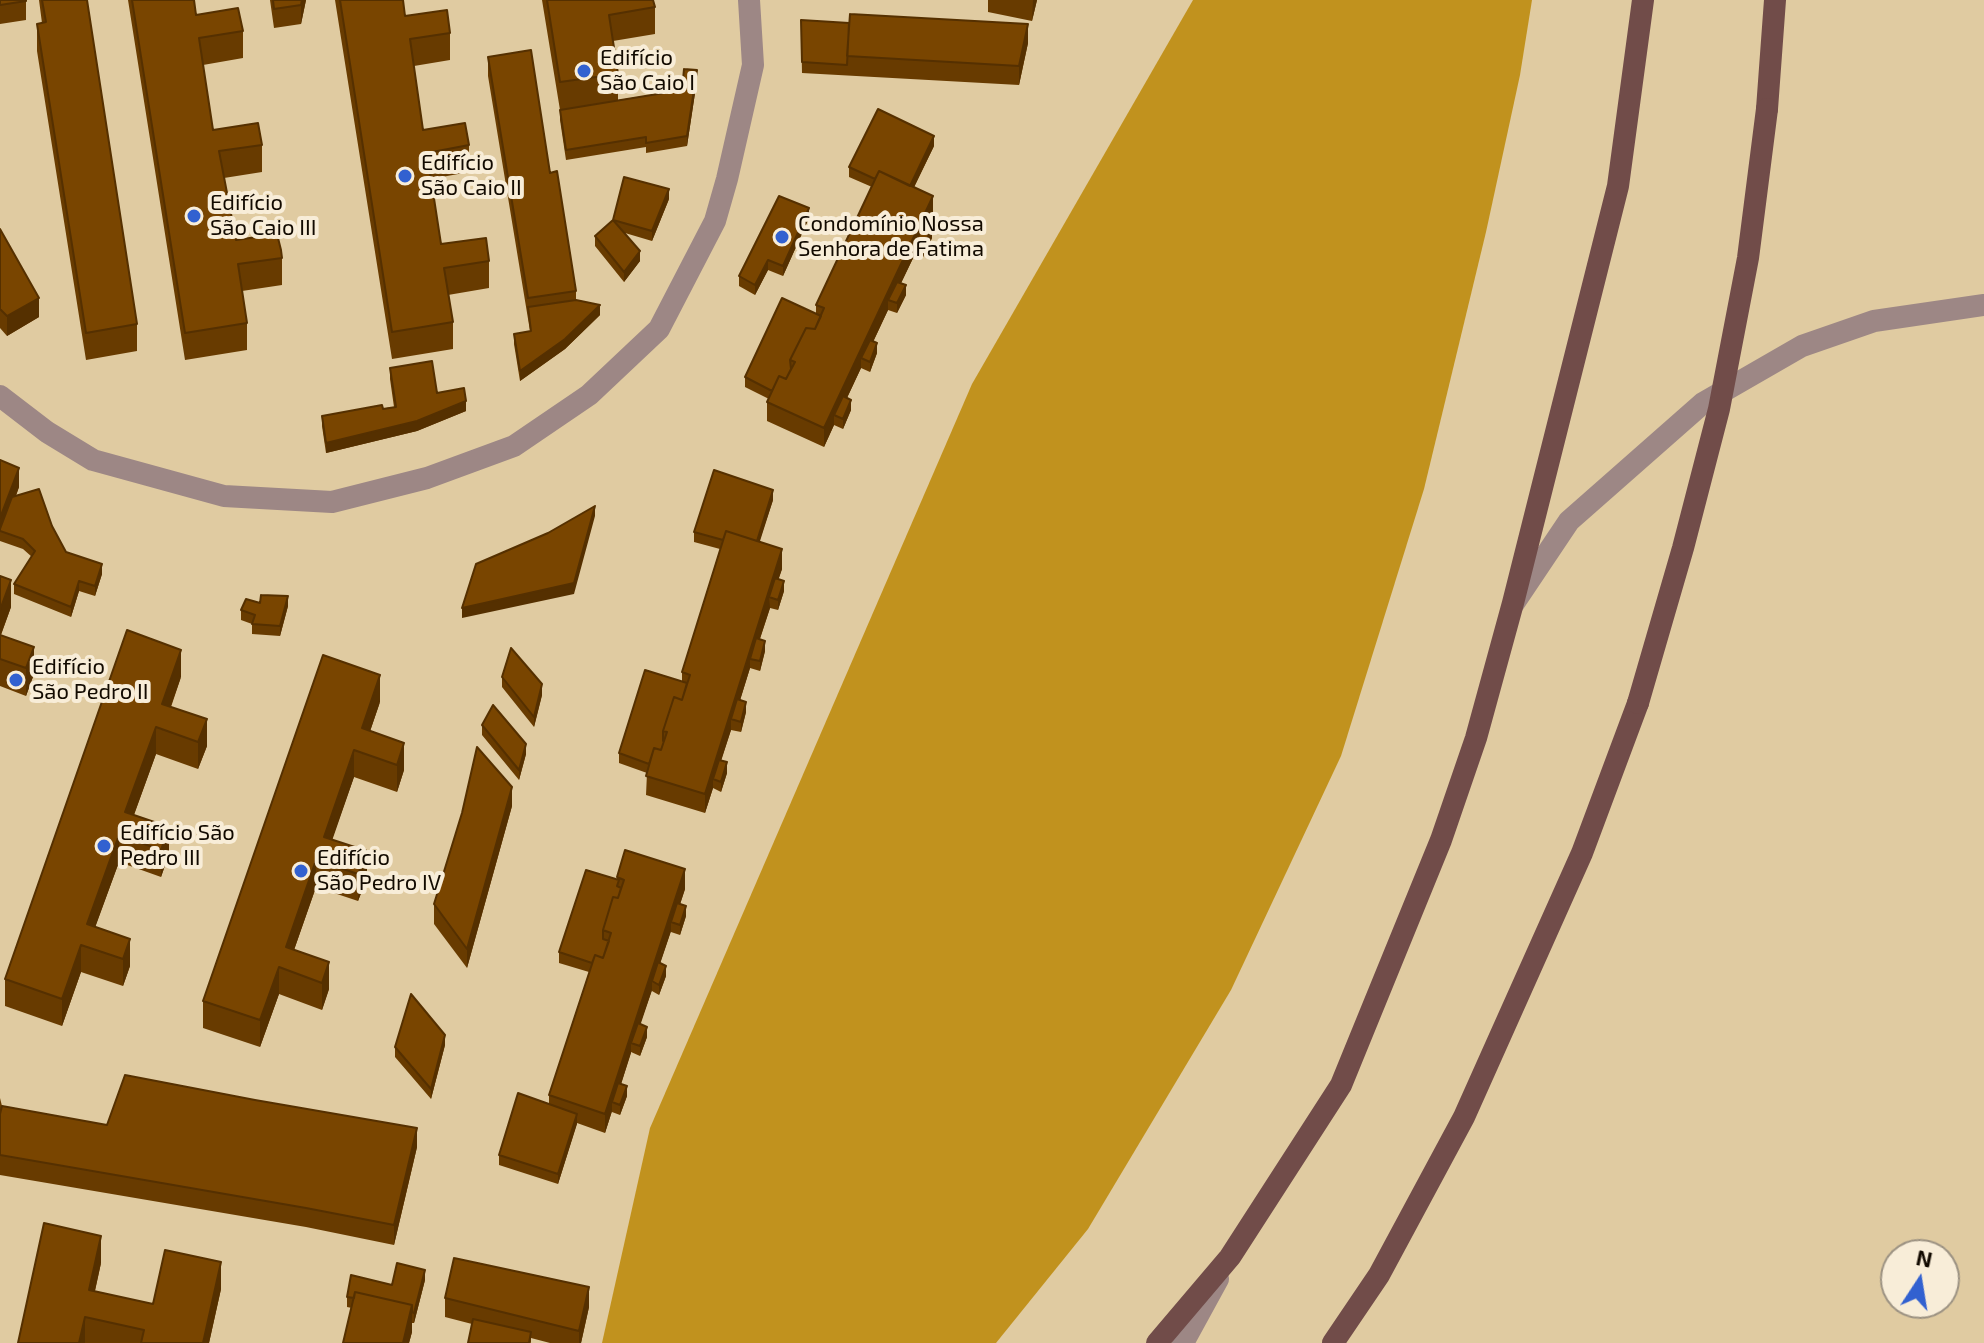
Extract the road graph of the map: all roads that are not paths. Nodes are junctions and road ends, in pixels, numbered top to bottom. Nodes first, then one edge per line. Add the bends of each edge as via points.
1 (749, 0) edge
2 (1643, 0) edge
3 (1775, 0) edge
4 (1984, 305) edge
5 (0, 396) edge
6 (1513, 603) junction
7 (1230, 1257) junction
8 (1157, 1343) edge
9 (1183, 1343) edge
10 (1333, 1343) edge

1 - 5 street via 753,65 727,179 715,221 659,329 589,395 514,446 427,478 332,502 224,496 93,460
2 - 6 main road via 1618,186
3 - 10 main road, bridge via 1748,258 1719,409 1638,703 1582,853 1464,1117 1379,1275
4 - 6 street via 1874,321 1802,346 1703,403 1569,521
6 - 7 main road via 1441,840 1341,1085
7 - 8 main road
7 - 9 street

